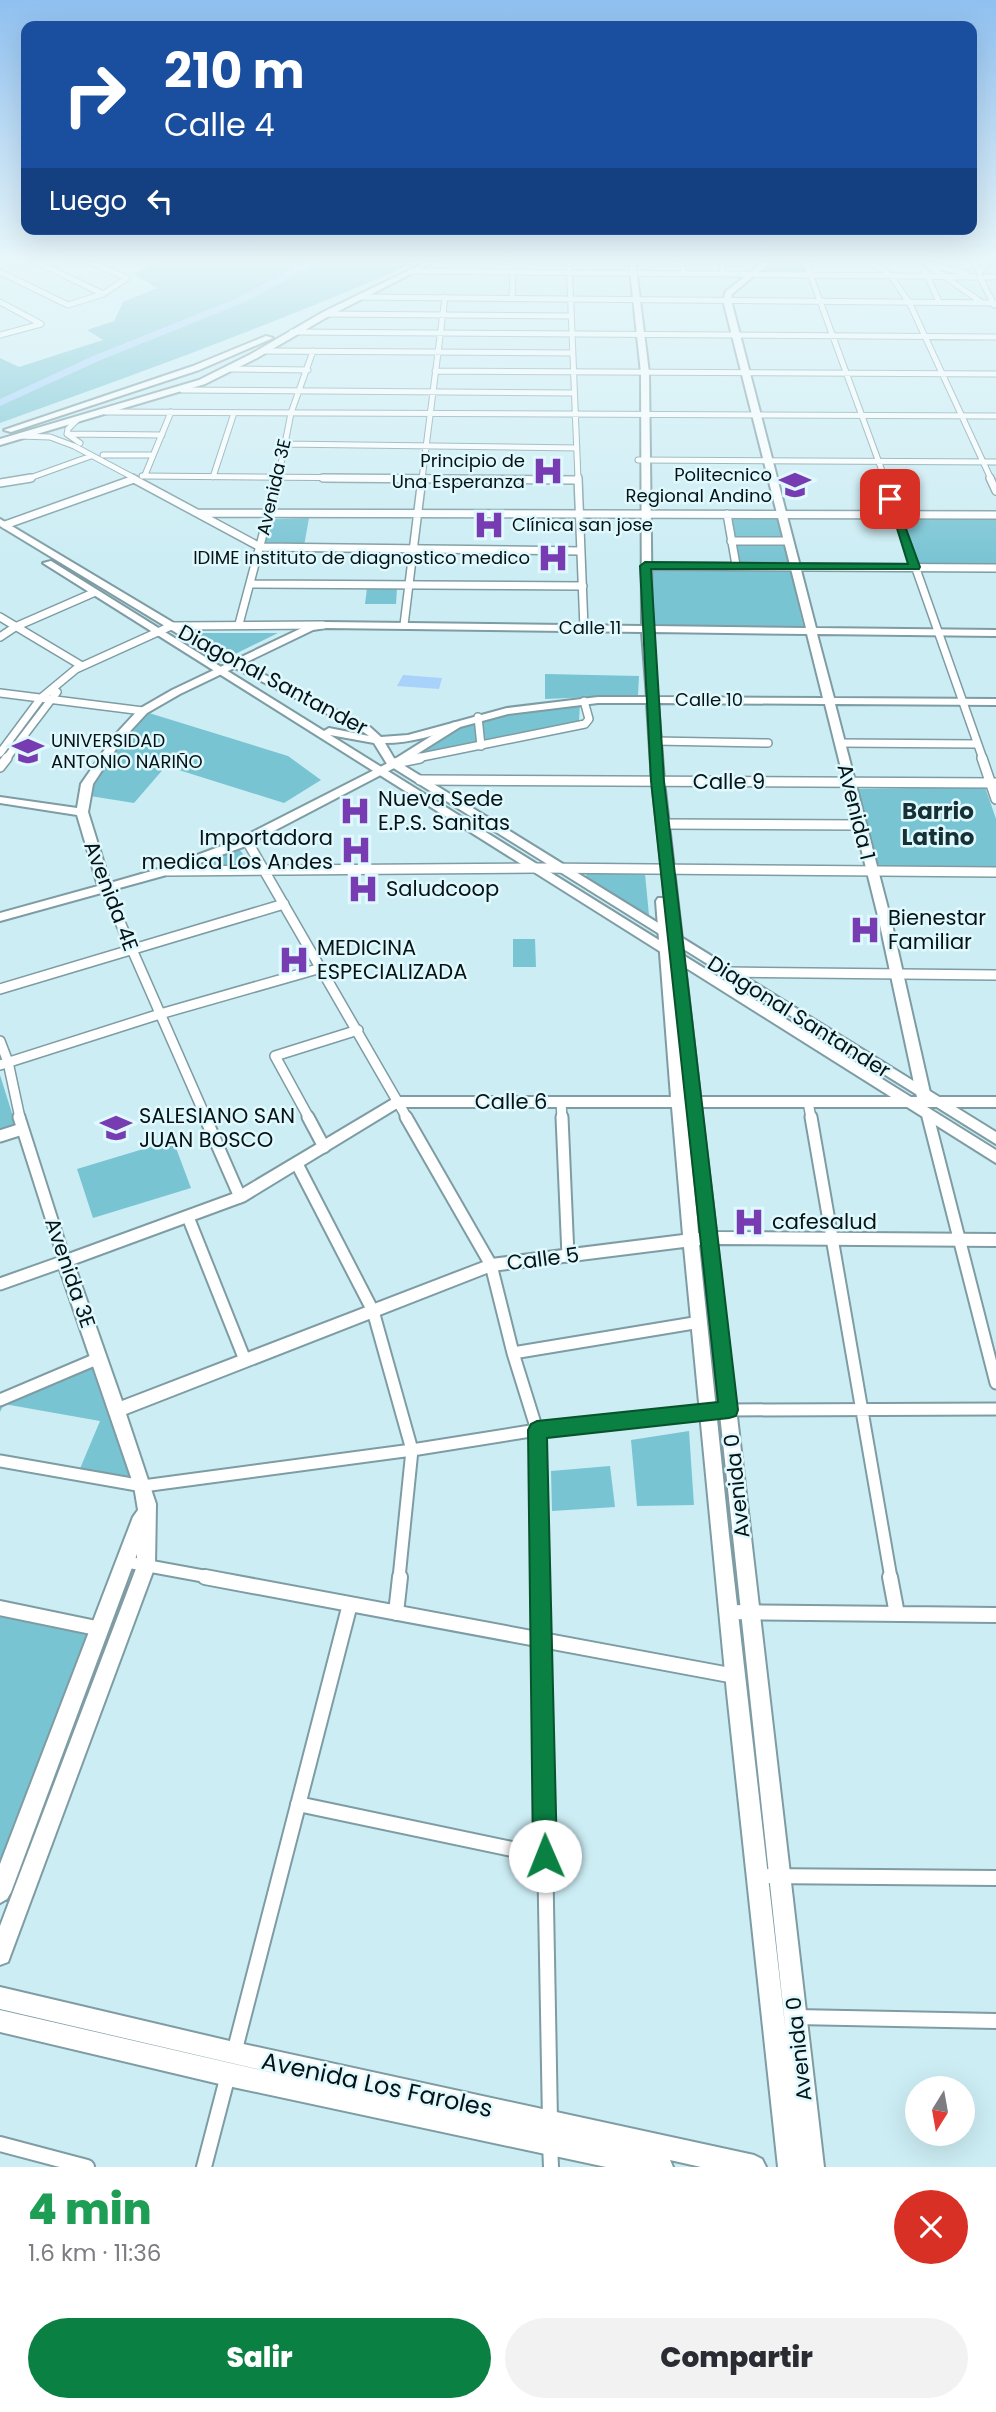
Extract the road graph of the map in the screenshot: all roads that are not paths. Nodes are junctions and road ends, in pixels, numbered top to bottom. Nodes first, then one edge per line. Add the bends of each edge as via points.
1 (212, 361) edge
2 (245, 361) edge
3 (310, 361) edge
4 (437, 361) edge
5 (573, 361) edge
6 (639, 361) edge
7 (744, 361) edge
8 (841, 361) edge
9 (937, 361) edge
10 (230, 369) junction
11 (308, 370) junction
12 (435, 371) junction
13 (573, 372) junction
14 (641, 373) junction
15 (747, 373) junction
16 (845, 374) junction
17 (943, 374) junction
18 (996, 374) edge
19 (143, 385) junction
20 (181, 390) junction
21 (301, 390) junction
22 (433, 392) junction
23 (574, 393) junction
24 (161, 396) junction
25 (105, 412) junction
26 (171, 412) junction
27 (234, 413) junction
28 (291, 413) junction
29 (430, 414) junction
30 (575, 416) junction
31 (642, 416) junction
32 (758, 416) junction
33 (860, 416) junction
34 (961, 416) junction
35 (996, 416) edge
36 (78, 419) junction
37 (0, 433) edge
38 (67, 434) junction
39 (162, 435) junction
40 (20, 436) junction
41 (0, 442) edge
42 (283, 444) junction
43 (426, 446) junction
44 (577, 448) junction
45 (103, 455) junction
46 (153, 455) junction
47 (91, 456) junction
48 (642, 460) junction
49 (769, 461) junction
50 (877, 462) junction
51 (982, 462) junction
52 (996, 463) edge
53 (144, 475) junction
54 (213, 477) junction
55 (278, 478) junction
56 (134, 479) junction
57 (422, 479) junction
58 (578, 480) junction
59 (0, 483) edge
60 (996, 491) edge
61 (202, 514) junction
62 (727, 514) junction
63 (782, 514) junction
64 (268, 515) junction
65 (417, 515) junction
66 (579, 515) junction
67 (642, 515) junction
68 (896, 515) junction
69 (996, 515) edge
70 (2, 526) edge
71 (732, 541) junction
72 (789, 541) junction
73 (260, 547) junction
74 (413, 548) junction
75 (581, 551) junction
76 (736, 565) junction
77 (645, 566) junction
78 (796, 566) junction
79 (915, 567) junction
80 (996, 568) edge
81 (250, 584) junction
82 (409, 584) junction
83 (583, 586) junction
84 (93, 593) junction
85 (0, 617) edge
86 (239, 624) junction
87 (326, 625) junction
88 (404, 625) junction
89 (177, 626) junction
90 (15, 627) junction
91 (584, 628) junction
92 (644, 628) junction
93 (811, 629) junction
94 (940, 632) junction
95 (996, 633) edge
96 (157, 635) junction
97 (0, 637) edge
98 (235, 664) junction
99 (82, 666) junction
100 (217, 672) junction
101 (0, 693) edge
102 (298, 696) junction
103 (46, 699) junction
104 (648, 700) junction
105 (584, 701) junction
106 (829, 701) junction
107 (963, 702) junction
108 (996, 702) edge
109 (144, 711) junction
110 (478, 717) junction
111 (307, 724) junction
112 (456, 724) junction
113 (655, 741) junction
114 (381, 742) junction
115 (768, 743) dead end
116 (839, 743) junction
117 (977, 744) junction
118 (481, 746) junction
119 (0, 753) edge
120 (385, 765) junction
121 (0, 766) edge
122 (420, 780) junction
123 (653, 781) junction
124 (848, 783) junction
125 (993, 783) edge
126 (996, 799) edge
127 (0, 800) edge
128 (0, 806) edge
129 (82, 815) junction
130 (663, 824) junction
131 (859, 825) junction
132 (247, 841) junction
133 (537, 869) junction
134 (561, 869) junction
135 (166, 871) junction
136 (265, 871) junction
137 (664, 871) junction
138 (871, 872) junction
139 (996, 872) edge
140 (103, 885) junction
141 (285, 904) junction
142 (0, 909) edge
143 (0, 917) edge
144 (671, 946) junction
145 (131, 949) junction
146 (321, 968) junction
147 (726, 972) junction
148 (898, 974) junction
149 (996, 975) edge
150 (0, 989) edge
151 (160, 1013) junction
152 (358, 1030) junction
153 (0, 1041) edge
154 (4, 1064) edge
155 (396, 1102) junction
156 (561, 1102) junction
157 (686, 1102) junction
158 (808, 1102) junction
159 (996, 1102) edge
160 (924, 1103) junction
161 (22, 1129) junction
162 (0, 1136) edge
163 (996, 1139) edge
164 (324, 1147) junction
165 (996, 1157) edge
166 (297, 1164) junction
167 (240, 1198) junction
168 (188, 1217) junction
169 (700, 1239) junction
170 (832, 1239) junction
171 (960, 1240) junction
172 (996, 1240) edge
173 (568, 1256) junction
174 (65, 1261) junction
175 (491, 1265) junction
176 (0, 1284) edge
177 (373, 1311) junction
178 (700, 1322) junction
179 (513, 1353) junction
180 (99, 1358) junction
181 (245, 1360) junction
182 (996, 1383) edge
183 (0, 1400) edge
184 (861, 1408) junction
185 (117, 1409) junction
186 (996, 1409) edge
187 (729, 1410) junction
188 (709, 1411) junction
189 (537, 1430) junction
190 (412, 1450) junction
191 (0, 1461) edge
192 (145, 1495) junction
193 (136, 1564) junction
194 (350, 1604) junction
195 (0, 1608) edge
196 (728, 1612) junction
197 (750, 1612) junction
198 (396, 1613) junction
199 (897, 1614) junction
200 (996, 1615) edge
201 (101, 1629) junction
202 (542, 1640) junction
203 (735, 1676) junction
204 (298, 1804) junction
205 (545, 1856) junction
206 (757, 1876) junction
207 (780, 1876) junction
208 (996, 1878) edge
209 (0, 1892) edge
210 (0, 1955) edge
211 (0, 1998) edge
212 (796, 2017) junction
213 (0, 2021) edge
214 (996, 2021) edge
215 (231, 2064) junction
216 (550, 2133) junction
217 (0, 2144) edge
218 (88, 2167) edge
219 (204, 2167) edge
220 (551, 2167) edge
221 (661, 2167) edge
222 (754, 2167) edge
223 (790, 2167) edge
224 (812, 2167) edge

1 - 19 street
2 - 10 street
3 - 11 street, Avenida 3E
4 - 12 street
5 - 13 street
6 - 14 street, Avenida 0
7 - 15 street, Avenida 1
8 - 16 street
9 - 17 street
10 - 11 street
10 - 20 street
11 - 21 street, Avenida 3E
12 - 13 street
12 - 22 street
13 - 14 street
13 - 23 street
14 - 15 street
14 - 31 street, Avenida 0
15 - 16 street
15 - 32 street, Avenida 1
16 - 17 street
16 - 33 street
17 - 18 street
17 - 34 street
19 - 24 street via 166,386 169,390
19 - 37 street
20 - 21 street
20 - 24 street
21 - 22 street
21 - 28 street, Avenida 3E
22 - 23 street
22 - 29 street
23 - 30 street
24 - 25 street
25 - 26 street
25 - 36 street
26 - 27 street
26 - 39 street
27 - 28 street
27 - 54 street
28 - 29 street
28 - 42 street, Avenida 3E
29 - 30 street
29 - 43 street
30 - 31 street
30 - 44 street
31 - 32 street
31 - 48 street, Avenida 0
32 - 33 street
32 - 49 street, Avenida 1
33 - 34 street
33 - 50 street
34 - 35 street
34 - 51 street
36 - 38 street
36 - 40 street
38 - 39 street
38 - 45 street
39 - 46 street
40 - 41 street
40 - 47 street via 61,440
42 - 43 street
42 - 55 street, Avenida 3E
43 - 44 street
43 - 57 street
44 - 58 street
45 - 46 street
45 - 53 street
46 - 53 street
47 - 56 street
47 - 59 street via 24,480
48 - 49 street
48 - 67 street, Avenida 0
49 - 50 street
49 - 63 street, Avenida 1
50 - 51 street
50 - 68 street
51 - 52 street
51 - 60 street
53 - 54 street
53 - 61 street
54 - 55 street
55 - 57 street
55 - 64 street, Avenida 3E
56 - 61 street
56 - 70 street
57 - 58 street
57 - 65 street
58 - 66 street
61 - 64 street
61 - 73 street
62 - 63 street
62 - 67 street
62 - 71 street
63 - 68 street
63 - 72 street, Avenida 1
64 - 65 street
64 - 73 street, Avenida 3E
65 - 66 street
65 - 74 street
66 - 67 street
66 - 75 street
67 - 77 street, Avenida 0
67 - 92 street, Avenida 0
68 - 69 street
68 - 79 street
70 - 84 street, Diagonal Santander
70 - 89 street, Diagonal Santander
71 - 72 street
71 - 76 street
72 - 78 street, Avenida 1
73 - 74 street
73 - 81 street, Avenida 3E
74 - 75 street
74 - 82 street
75 - 83 street
76 - 77 street
76 - 78 street
77 - 92 street, Avenida 0
78 - 79 street
78 - 93 street, Avenida 1
79 - 80 street
79 - 94 street
81 - 82 street
81 - 86 street, Avenida 3E
82 - 83 street
82 - 88 street
83 - 91 street
84 - 90 street
84 - 96 street, Diagonal Santander
85 - 90 street
86 - 87 street, Calle 11
86 - 89 street, Calle 11
87 - 88 street, Calle 11
87 - 98 street, Avenida 4E via 298,633
88 - 91 street, Calle 11
89 - 96 street
89 - 98 street, Diagonal Santander
90 - 97 street
90 - 99 street
91 - 92 street, Calle 11
92 - 93 street, Calle 11
92 - 104 street, Avenida 0
93 - 94 street, Calle 11
93 - 106 street, Avenida 1
94 - 95 street, Calle 11
94 - 107 street
96 - 99 street
96 - 100 street, Diagonal Santander
96 - 103 street via 80,672
98 - 100 street, Avenida 4E
98 - 102 street, Diagonal Santander
99 - 103 street
100 - 102 street via 235,668
100 - 109 street, Avenida 4E
100 - 111 street, Diagonal Santander
101 - 103 street
102 - 114 street, Diagonal Santander via 366,729
103 - 109 street
103 - 119 street
103 - 121 street
104 - 105 street, Calle 10
104 - 106 street, Calle 10
104 - 113 street, Avenida 0
104 - 123 street, Avenida 0
105 - 110 street, Calle 10
105 - 118 street via 589,719 585,724
106 - 107 street, Calle 10
106 - 116 street, Avenida 1
107 - 108 street, Calle 10
107 - 117 street
109 - 129 street, Avenida 4E via 118,738 87,784
110 - 112 street, Calle 10
110 - 118 street
111 - 114 street
111 - 120 street, Diagonal Santander
112 - 114 street via 413,738
112 - 120 street, Calle 10
113 - 115 street
113 - 123 street, Avenida 0
114 - 120 street, Diagonal Santander
116 - 117 street
116 - 124 street, Avenida 1
117 - 125 street
118 - 120 street
120 - 122 street, Diagonal Santander
120 - 132 street
120 - 133 street, Diagonal Santander
120 - 140 street via 233,839
122 - 123 street, Calle 9
122 - 134 street, Diagonal Santander
123 - 124 street, Calle 9
123 - 130 street, Avenida 0
123 - 137 street, Avenida 0
124 - 125 street, Calle 9
124 - 131 street, Avenida 1
125 - 126 street
127 - 129 street
128 - 129 street
129 - 140 street, Avenida 4E
130 - 131 street
130 - 137 street, Avenida 0
131 - 138 street, Avenida 1
132 - 135 street
132 - 136 street
133 - 134 street
133 - 136 street
133 - 144 street, Diagonal Santander
134 - 137 street
134 - 144 street, Diagonal Santander
135 - 136 street
135 - 140 street
136 - 141 street
137 - 138 street
137 - 144 street, Avenida 0
138 - 139 street
138 - 148 street, Avenida 1
140 - 142 street
140 - 143 street
140 - 145 street, Avenida 4E
141 - 145 street
141 - 146 street
144 - 147 street, Diagonal Santander
144 - 157 street, Avenida 0
144 - 160 street, Diagonal Santander
145 - 150 street
145 - 151 street, Avenida 4E
146 - 151 street
146 - 152 street
147 - 148 street
147 - 160 street, Diagonal Santander
148 - 149 street
148 - 160 street, Avenida 1
151 - 154 street
151 - 167 street, Avenida 4E
152 - 155 street
152 - 164 street via 275,1056
153 - 154 street, Avenida 3E
154 - 161 street, Avenida 3E
155 - 156 street, Calle 6
155 - 164 street
155 - 175 street
156 - 157 street, Calle 6
156 - 173 street
157 - 158 street, Calle 6
157 - 169 street, Avenida 0
158 - 160 street, Calle 6
158 - 170 street
159 - 160 street, Calle 6
160 - 163 street, Diagonal Santander
160 - 165 street, Diagonal Santander
160 - 171 street, Avenida 1
161 - 162 street
161 - 174 street, Avenida 3E
164 - 166 street
166 - 167 street
166 - 177 street
167 - 168 street
168 - 174 street
168 - 181 street
169 - 170 street, Calle 5
169 - 173 street, Calle 5
169 - 178 street, Avenida 0
169 - 187 street, Avenida 0
170 - 171 street, Calle 5
170 - 184 street
171 - 172 street, Calle 5
171 - 182 street, Avenida 1
173 - 175 street, Calle 5
174 - 176 street
174 - 180 street, Avenida 3E
175 - 177 street, Calle 5
175 - 179 street
177 - 181 street, Calle 5
177 - 190 street
178 - 179 street
178 - 188 street, Avenida 0
179 - 189 street
180 - 183 street
180 - 185 street, Avenida 3E
181 - 185 street, Calle 5
184 - 186 street
184 - 187 street
184 - 199 street
185 - 192 street, Avenida 3E
187 - 188 street
187 - 197 street, Avenida 0
188 - 189 street
188 - 196 street, Avenida 0
189 - 190 street
189 - 202 street
190 - 192 street
190 - 198 street
191 - 192 street
192 - 193 street, Avenida 3E
193 - 194 street
193 - 201 street, Avenida 3E
193 - 210 street, Avenida 3E
194 - 198 street
194 - 204 street
195 - 201 street
196 - 197 street
196 - 203 street, Avenida 0
197 - 199 street
197 - 207 street, Avenida 0
198 - 202 street
199 - 200 street
201 - 209 street, Avenida 3E
202 - 203 street
202 - 205 street
203 - 206 street, Avenida 0
204 - 205 street
204 - 215 street
205 - 216 street
206 - 207 street
206 - 223 street, Avenida 0
207 - 208 street
207 - 212 street, Avenida 0
211 - 215 street, Avenida Los Faroles
212 - 214 street
212 - 224 street, Avenida 0
213 - 215 street, Avenida Los Faroles
215 - 216 street, Avenida Los Faroles
215 - 219 street
216 - 220 street
216 - 221 street, Avenida Los Faroles
216 - 222 street, Avenida Los Faroles
217 - 218 street

